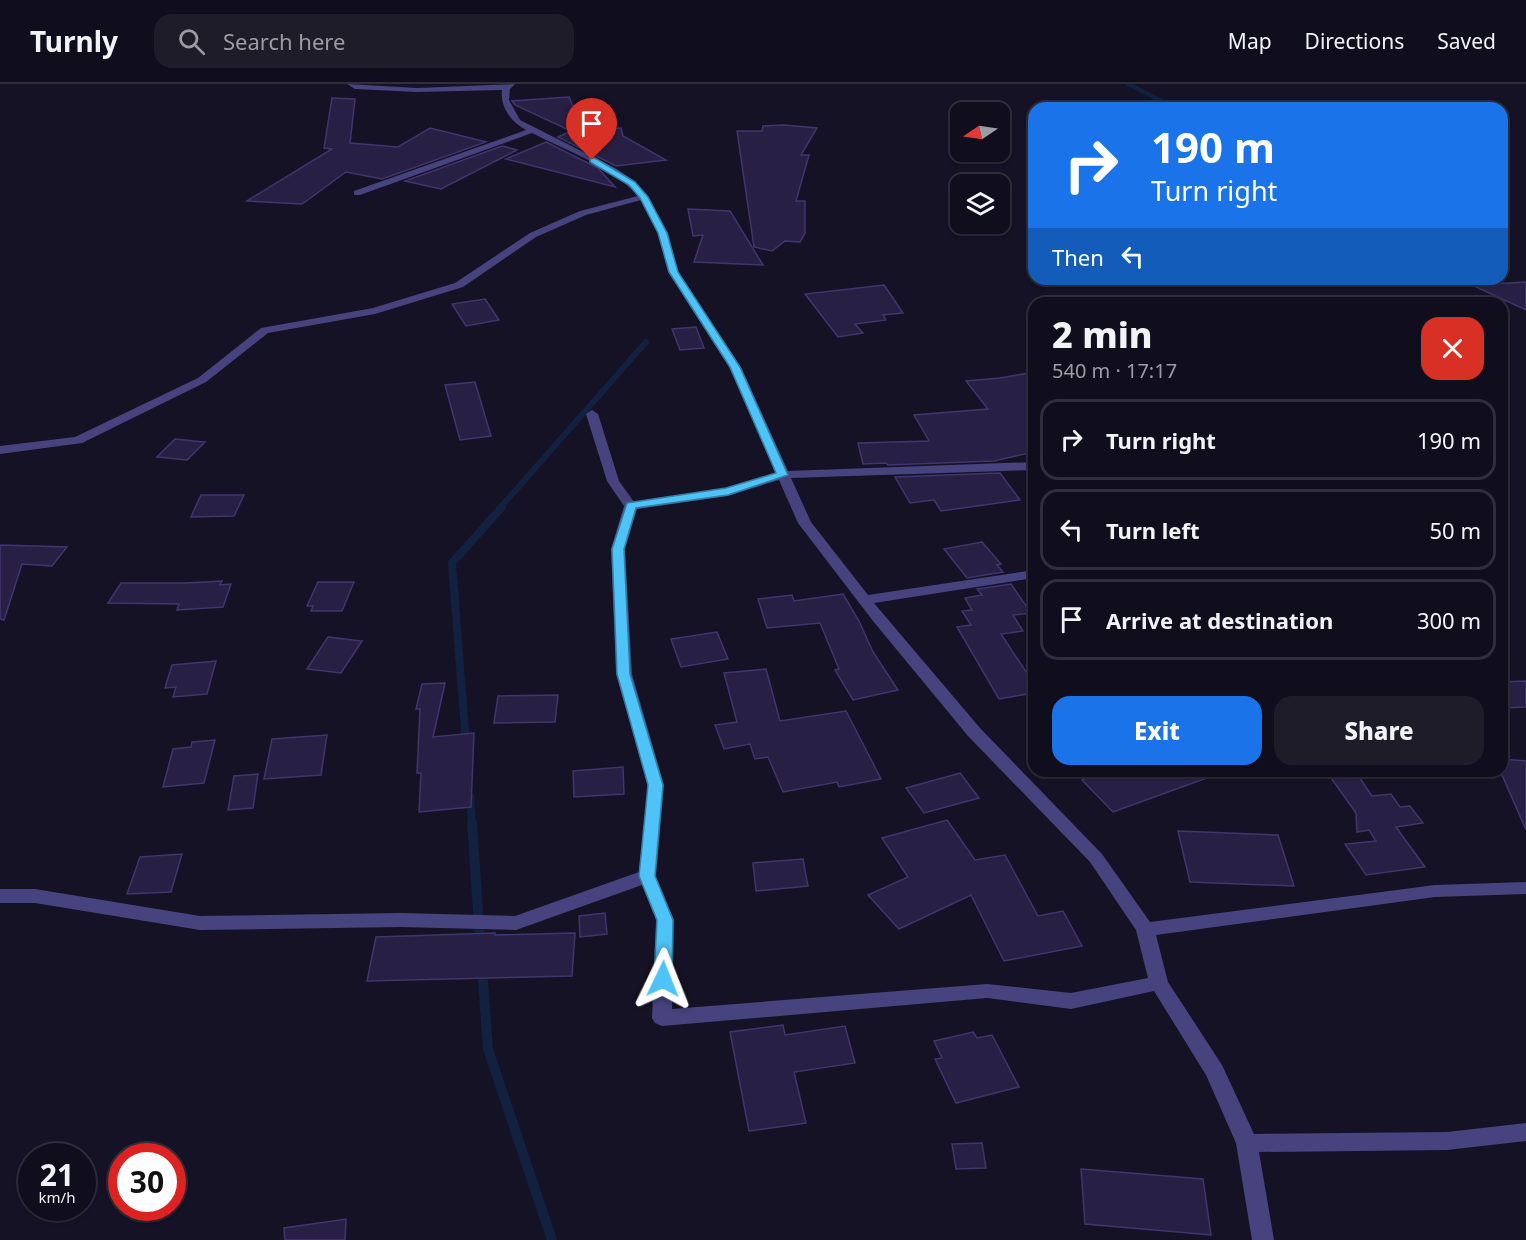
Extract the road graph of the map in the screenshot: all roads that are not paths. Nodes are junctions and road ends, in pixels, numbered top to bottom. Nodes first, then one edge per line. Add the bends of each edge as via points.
1 (351, 84) edge
2 (508, 86) edge
3 (532, 130) junction
4 (357, 193) dead end
5 (644, 197) junction
6 (592, 414) dead end
7 (0, 450) edge
8 (1028, 466) edge
9 (782, 475) junction
10 (631, 506) junction
11 (1028, 575) edge
12 (864, 600) junction
13 (647, 876) junction
14 (1526, 888) edge
15 (0, 896) edge
16 (1145, 930) junction
17 (1158, 983) junction
18 (1526, 1132) edge
19 (1247, 1143) junction
20 (1263, 1240) edge

1 - 2 street via 417,90
2 - 3 street via 504,100 510,111 517,122
3 - 4 street
3 - 5 street via 612,170
5 - 7 street via 583,213 533,236 459,285 375,310 265,330 202,380 78,440
5 - 9 street via 663,233 673,272 735,367
6 - 10 street via 613,481
8 - 9 street
9 - 10 street via 728,492
9 - 12 street via 805,523
10 - 13 street via 618,549 624,674 656,785
11 - 12 street
12 - 16 street via 974,732 1096,858
13 - 15 street via 516,923 200,923 35,896
13 - 17 street via 665,920 662,1018 987,991 1071,1001
14 - 16 street via 1435,891
16 - 17 street
17 - 19 street via 1215,1071
18 - 19 street via 1447,1141
19 - 20 street

